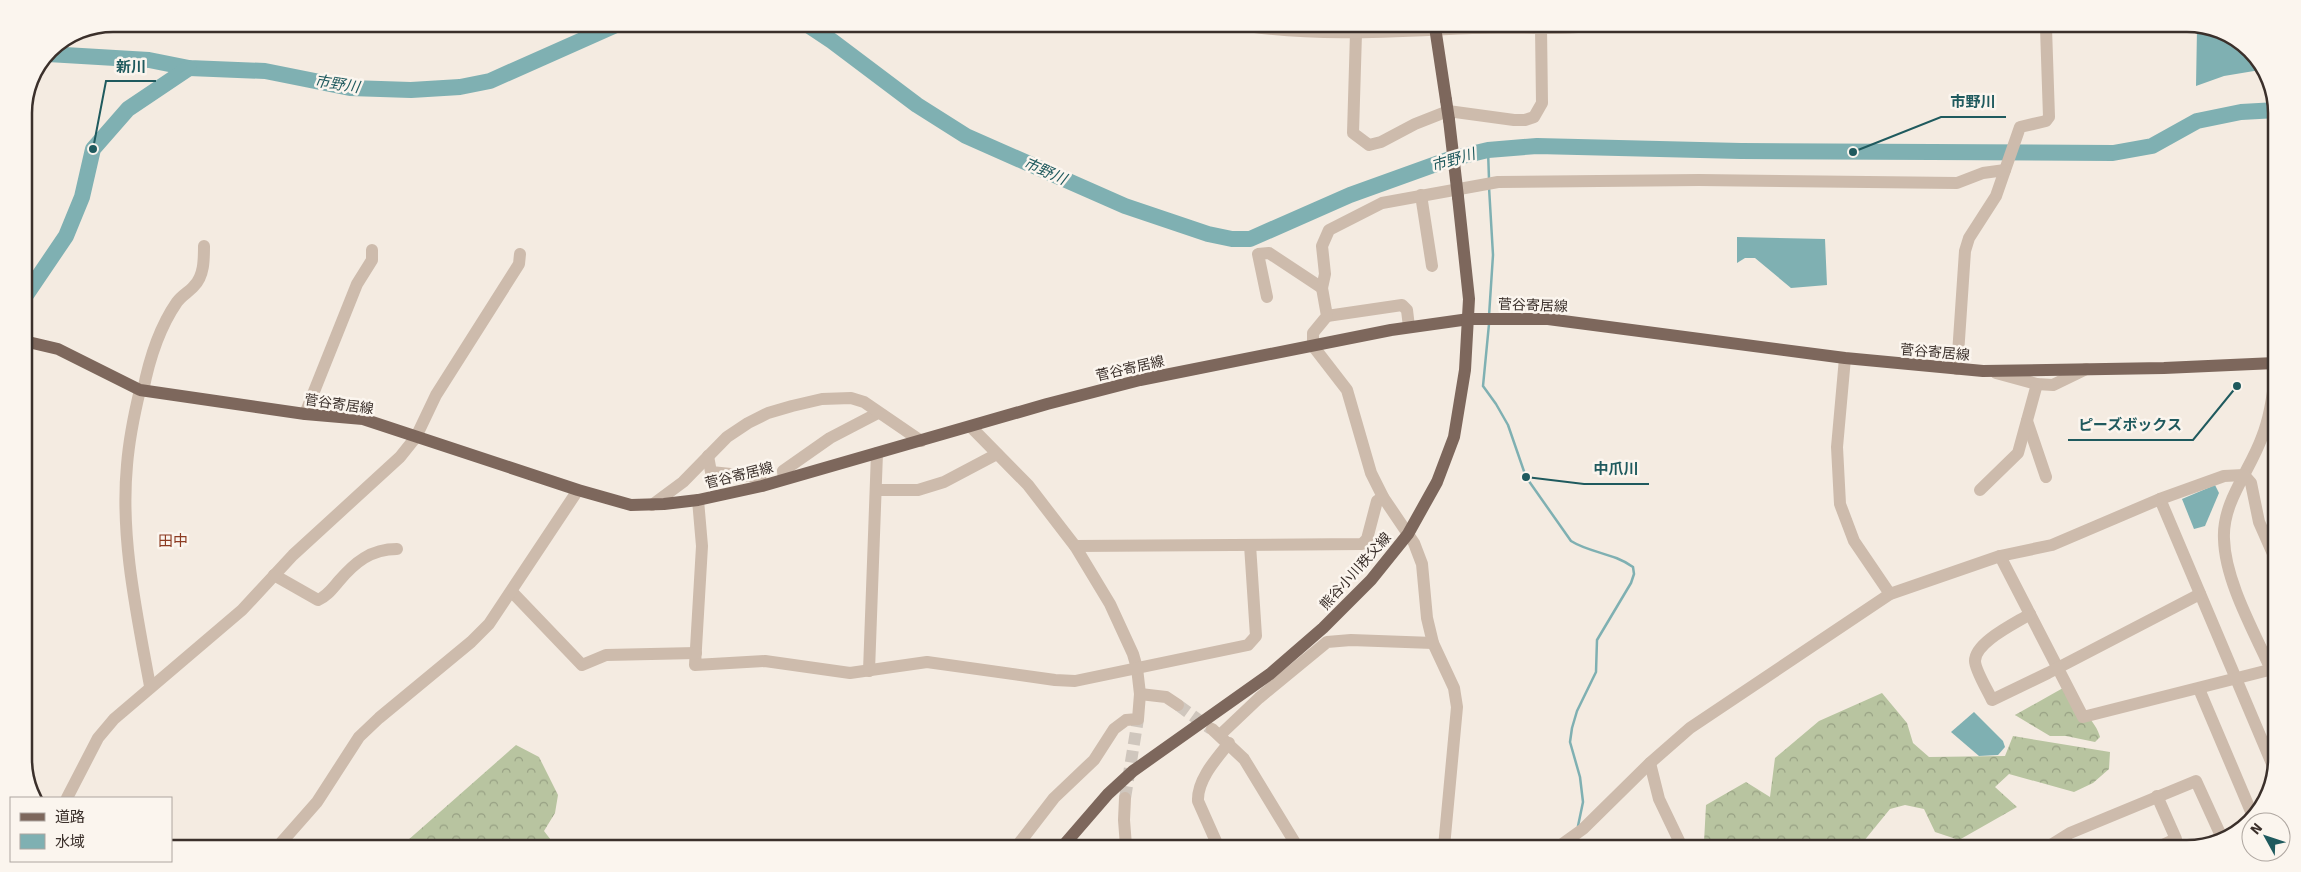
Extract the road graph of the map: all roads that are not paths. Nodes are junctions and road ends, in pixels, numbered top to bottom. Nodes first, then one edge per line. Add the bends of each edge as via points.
1 (1328, 32) edge
2 (1367, 32) edge
3 (1436, 32) edge
4 (1541, 32) edge
5 (2046, 32) edge
6 (1356, 33) junction
7 (1448, 110) junction
8 (2007, 167) junction
9 (1421, 195) junction
10 (204, 246) dead end
11 (372, 250) dead end
12 (520, 254) dead end
13 (1432, 266) dead end
14 (1322, 288) junction
15 (1267, 297) dead end
16 (1327, 316) junction
17 (1469, 319) junction
18 (1409, 327) junction
19 (32, 343) edge
20 (1313, 346) junction
21 (1845, 358) junction
22 (2268, 363) edge
23 (1957, 369) junction
24 (2086, 369) junction
25 (1989, 370) junction
26 (2037, 384) junction
27 (141, 390) junction
28 (878, 413) junction
29 (305, 414) junction
30 (2268, 415) edge
31 (2027, 421) junction
32 (971, 427) junction
33 (416, 436) junction
34 (921, 441) junction
35 (877, 453) junction
36 (998, 454) junction
37 (708, 456) junction
38 (2244, 474) junction
39 (2046, 477) dead end
40 (784, 480) junction
41 (762, 486) junction
42 (578, 490) junction
43 (876, 490) junction
44 (1980, 490) dead end
45 (1383, 497) junction
46 (2160, 499) junction
47 (698, 500) junction
48 (652, 505) junction
49 (1408, 534) junction
50 (2268, 542) edge
51 (1250, 545) junction
52 (1075, 546) junction
53 (397, 549) dead end
54 (2000, 556) junction
55 (274, 575) junction
56 (512, 592) junction
57 (1890, 594) junction
58 (2200, 594) junction
59 (2030, 614) junction
60 (1433, 643) junction
61 (696, 653) junction
62 (2268, 660) edge
63 (1137, 668) junction
64 (2058, 668) junction
65 (869, 671) junction
66 (2268, 672) edge
67 (2236, 680) junction
68 (150, 686) junction
69 (2199, 688) junction
70 (1140, 694) junction
71 (1178, 705) tunnel mouth
72 (1220, 736) junction
73 (2268, 756) edge
74 (1650, 763) junction
75 (2157, 796) junction
76 (68, 797) edge
77 (1125, 798) tunnel mouth
78 (2250, 810) edge
79 (2219, 833) edge
80 (284, 839) edge
81 (1022, 839) edge
82 (1069, 839) edge
83 (1124, 839) edge
84 (1215, 839) edge
85 (1293, 839) edge
86 (1445, 839) edge
87 (1569, 839) edge
88 (1678, 839) edge
89 (2060, 839) edge
90 (2176, 839) edge

1 - 6 street
2 - 6 street
3 - 7 main road, 熊谷小川秩父線, bridge
4 - 7 street via 1542,103 1534,117 1514,120
5 - 8 street via 2050,117 2046,121 2020,127
6 - 7 street via 1352,121 1353,133 1357,137 1369,145 1381,142
7 - 17 main road, 熊谷小川秩父線, bridge
8 - 9 street via 1957,183 1508,182
8 - 23 street via 1996,196 1969,238 1965,251
9 - 13 street
9 - 14 street via 1382,203 1329,230 1322,246 1325,274
10 - 27 street via 200,277 177,302 160,334
11 - 29 street via 372,260 357,284
12 - 33 street via 519,264 436,395
14 - 15 street via 1269,253 1258,254
14 - 16 street
16 - 18 street via 1402,305 1407,310
16 - 20 street via 1313,333
17 - 18 main road, 菅谷寄居線
17 - 21 main road, 菅谷寄居線 via 1548,319
17 - 49 main road, 熊谷小川秩父線 via 1454,437 1437,482
18 - 20 main road, 菅谷寄居線
19 - 27 main road, 菅谷寄居線 via 58,348
20 - 32 main road, 菅谷寄居線 via 1140,380
20 - 45 street via 1347,390 1371,473
21 - 23 main road, 菅谷寄居線
21 - 57 street via 1837,447 1840,504 1854,541
22 - 24 main road, 菅谷寄居線
23 - 25 main road, 菅谷寄居線
24 - 25 main road, 菅谷寄居線
24 - 26 street via 2053,385
25 - 26 street
26 - 31 street
27 - 29 main road, 菅谷寄居線
27 - 68 street via 130,430 126,468 127,526 130,568
28 - 34 street
28 - 37 street via 864,402 850,398 822,399 792,406 748,422
28 - 40 street via 830,438 783,471
29 - 33 main road, 菅谷寄居線 via 363,419
30 - 38 street via 2262,439
31 - 39 street
31 - 44 street via 2018,453
32 - 34 main road, 菅谷寄居線
32 - 36 street
33 - 42 main road, 菅谷寄居線
33 - 55 street via 400,457 292,554
34 - 35 main road, 菅谷寄居線
35 - 40 main road, 菅谷寄居線
35 - 43 street
36 - 43 street via 944,482 918,490
36 - 52 street via 1028,484
37 - 41 street via 711,472 760,478
37 - 48 street
38 - 46 street via 2224,476
38 - 50 street via 2251,483 2259,522
38 - 62 street via 2228,510 2224,540 2230,575
40 - 41 main road, 菅谷寄居線
41 - 47 main road, 菅谷寄居線
42 - 48 main road, 菅谷寄居線 via 631,504
42 - 56 street
43 - 65 street
45 - 49 street
45 - 51 street via 1377,501 1367,539 1362,544
46 - 54 street via 2052,544
46 - 58 street
47 - 48 main road, 菅谷寄居線
47 - 61 street via 702,546
49 - 60 street via 1422,564
49 - 82 main road, 熊谷小川秩父線 via 1370,580 1323,628 1270,674 1133,771
51 - 52 street
51 - 63 street via 1256,632 1253,640 1248,645
52 - 63 street via 1110,604
53 - 55 street via 374,552 363,558 326,596 318,600
54 - 57 street
54 - 59 street
55 - 68 street via 242,610
56 - 61 street via 582,665 606,655
56 - 80 street via 490,624 359,737 317,802
57 - 74 street via 1690,728
58 - 64 street
58 - 67 street
59 - 64 street
59 - 64 street via 1998,633 1976,656 1974,663 1992,700
60 - 72 street via 1327,642 1259,698
60 - 86 street via 1454,688 1457,707
61 - 65 street via 695,665 765,662 850,673
63 - 65 street via 1075,681 927,662
63 - 70 street
64 - 69 street via 2083,717
66 - 67 street
67 - 69 street
67 - 73 street
68 - 76 street via 98,738
69 - 78 street
70 - 71 street via 1166,697
70 - 81 street via 1138,718 1126,720 1114,728 1094,760 1054,798
72 - 84 street via 1198,795
72 - 85 street via 1252,772
74 - 87 street
74 - 88 street via 1659,798
75 - 79 street via 2196,781
75 - 89 street
75 - 90 street
77 - 83 street

